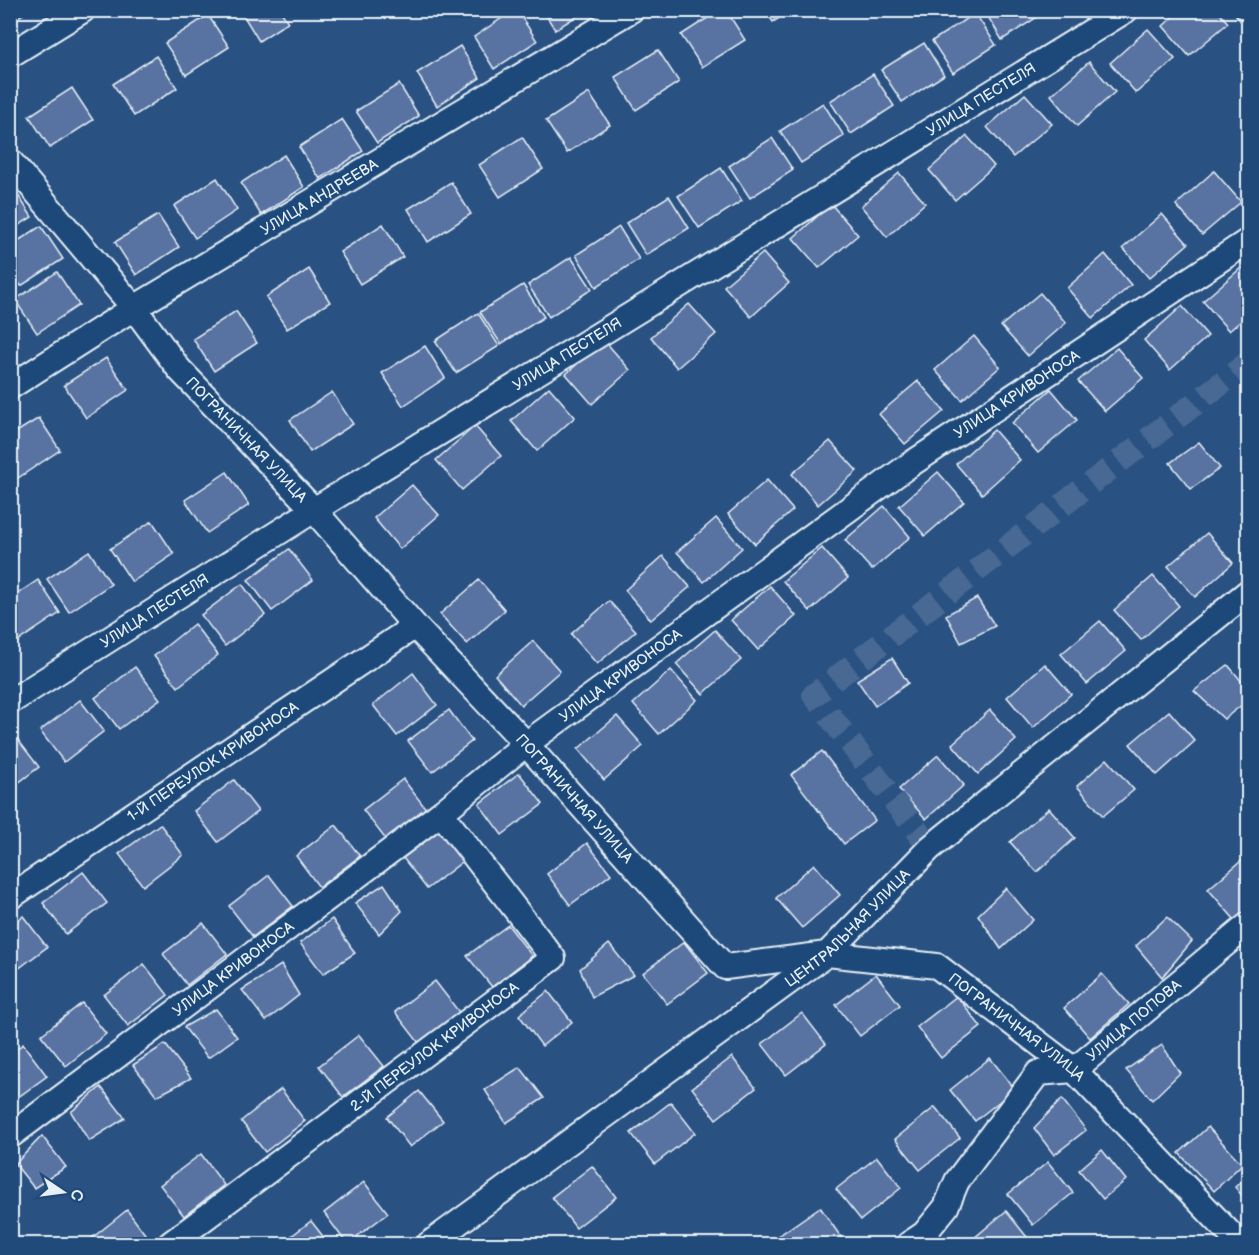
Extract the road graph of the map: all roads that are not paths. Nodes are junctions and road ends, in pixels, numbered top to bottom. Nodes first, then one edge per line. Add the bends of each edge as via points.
1 (83, 10) edge
2 (631, 10) edge
3 (1126, 10) edge
4 (10, 55) edge
5 (10, 161) edge
6 (1248, 241) edge
7 (134, 308) junction
8 (10, 387) edge
9 (314, 510) junction
10 (1248, 592) edge
11 (415, 626) junction
12 (10, 702) edge
13 (526, 744) junction
14 (441, 813) junction
15 (10, 897) edge
16 (1248, 925) edge
17 (826, 954) junction
18 (1074, 1070) junction
19 (10, 1136) edge
20 (170, 1245) edge
21 (429, 1245) edge
22 (909, 1245) edge
23 (1240, 1245) edge

1 - 4 street
2 - 7 street, УЛИЦА АНДРЕЕВА
3 - 9 street, УЛИЦА ПЕСТЕЛЯ
5 - 7 street, ПОГРАНИЧНАЯ УЛИЦА
6 - 13 street, УЛИЦА КРИВОНОСА via 908,466
7 - 8 street, УЛИЦА АНДРЕЕВА
7 - 9 street, ПОГРАНИЧНАЯ УЛИЦА via 179,369
9 - 11 street, ПОГРАНИЧНАЯ УЛИЦА
9 - 12 street, УЛИЦА ПЕСТЕЛЯ
10 - 17 street, ЦЕНТРАЛЬНАЯ УЛИЦА via 930,848
11 - 13 street, ПОГРАНИЧНАЯ УЛИЦА
11 - 15 street, 1-Й ПЕРЕУЛОК КРИВОНОСА
13 - 14 street, УЛИЦА КРИВОНОСА
13 - 17 street, ПОГРАНИЧНАЯ УЛИЦА via 725,967
14 - 19 street, УЛИЦА КРИВОНОСА
14 - 20 street, 2-Й ПЕРЕУЛОК КРИВОНОСА via 553,958
16 - 18 street, УЛИЦА ПОПОВА
17 - 18 street, ПОГРАНИЧНАЯ УЛИЦА via 937,966
17 - 21 street, ЦЕНТРАЛЬНАЯ УЛИЦА
18 - 22 street, УЛИЦА ПОПОВА via 1038,1073 957,1181 946,1207 924,1234
18 - 23 street, ПОГРАНИЧНАЯ УЛИЦА

